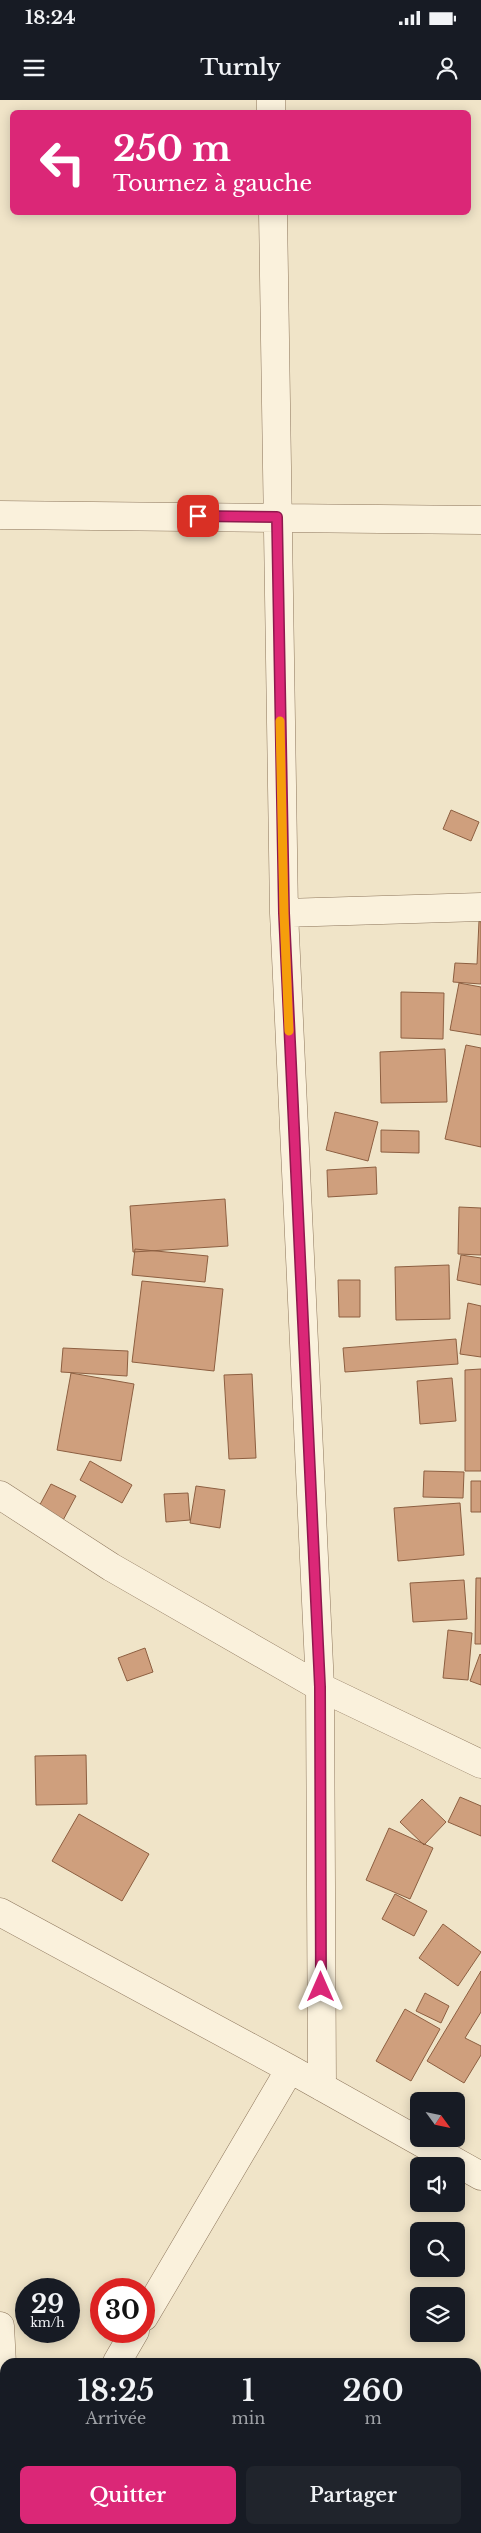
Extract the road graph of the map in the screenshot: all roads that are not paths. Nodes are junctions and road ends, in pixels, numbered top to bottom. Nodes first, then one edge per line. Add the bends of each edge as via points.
1 (273, 215) edge
2 (0, 515) edge
3 (277, 517) junction
4 (481, 520) edge
5 (481, 907) edge
6 (284, 913) junction
7 (0, 1495) edge
8 (320, 1687) junction
9 (481, 1764) edge
10 (0, 1912) edge
11 (290, 2069) junction
12 (322, 2087) junction
13 (481, 2176) edge
14 (155, 2298) edge
15 (0, 2326) edge
16 (128, 2343) edge
17 (2, 2358) edge
18 (119, 2358) edge

1 - 3 street
2 - 3 street
3 - 4 street
3 - 6 street
5 - 6 street
6 - 8 street
7 - 8 street via 111,1567
8 - 9 street
8 - 12 street
10 - 11 street
11 - 12 street
11 - 14 street
12 - 13 street
15 - 17 street
16 - 18 street

